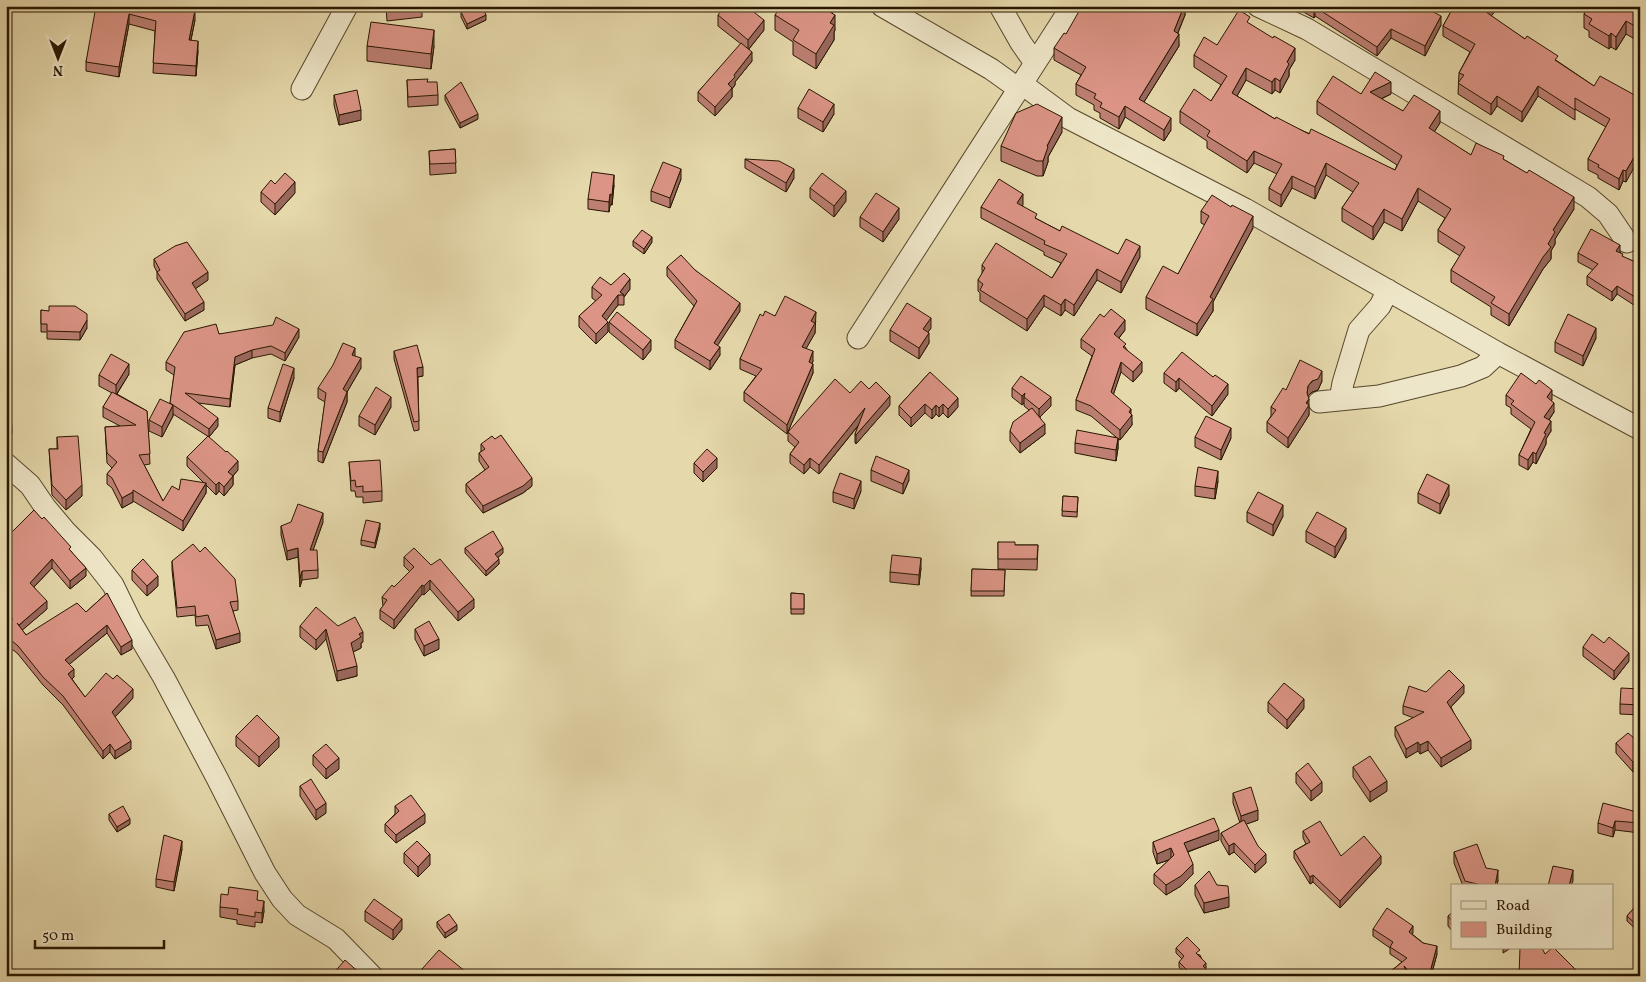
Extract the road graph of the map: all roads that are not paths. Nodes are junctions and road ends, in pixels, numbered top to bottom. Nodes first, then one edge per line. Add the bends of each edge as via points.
1 (347, 6) edge
2 (882, 6) edge
3 (1000, 6) edge
4 (1072, 6) edge
5 (1258, 6) edge
6 (1035, 64) junction
7 (1020, 86) junction
8 (302, 88) dead end
9 (1626, 242) dead end
10 (1388, 290) junction
11 (858, 338) dead end
12 (1498, 352) junction
13 (1340, 400) junction
14 (1319, 402) dead end
15 (1640, 429) edge
16 (6, 464) edge
17 (372, 976) edge

1 - 8 street
2 - 7 street
3 - 6 street
4 - 6 street
5 - 9 street via 1306,29 1588,198 1608,214
6 - 7 street
7 - 10 street via 1068,118 1245,209
7 - 11 street
10 - 12 street
10 - 13 street via 1380,306 1359,330
12 - 13 street via 1483,366 1461,376 1379,396
12 - 15 street
13 - 14 street
16 - 17 street via 30,485 113,586 217,778 264,873 282,899 297,915 336,939

